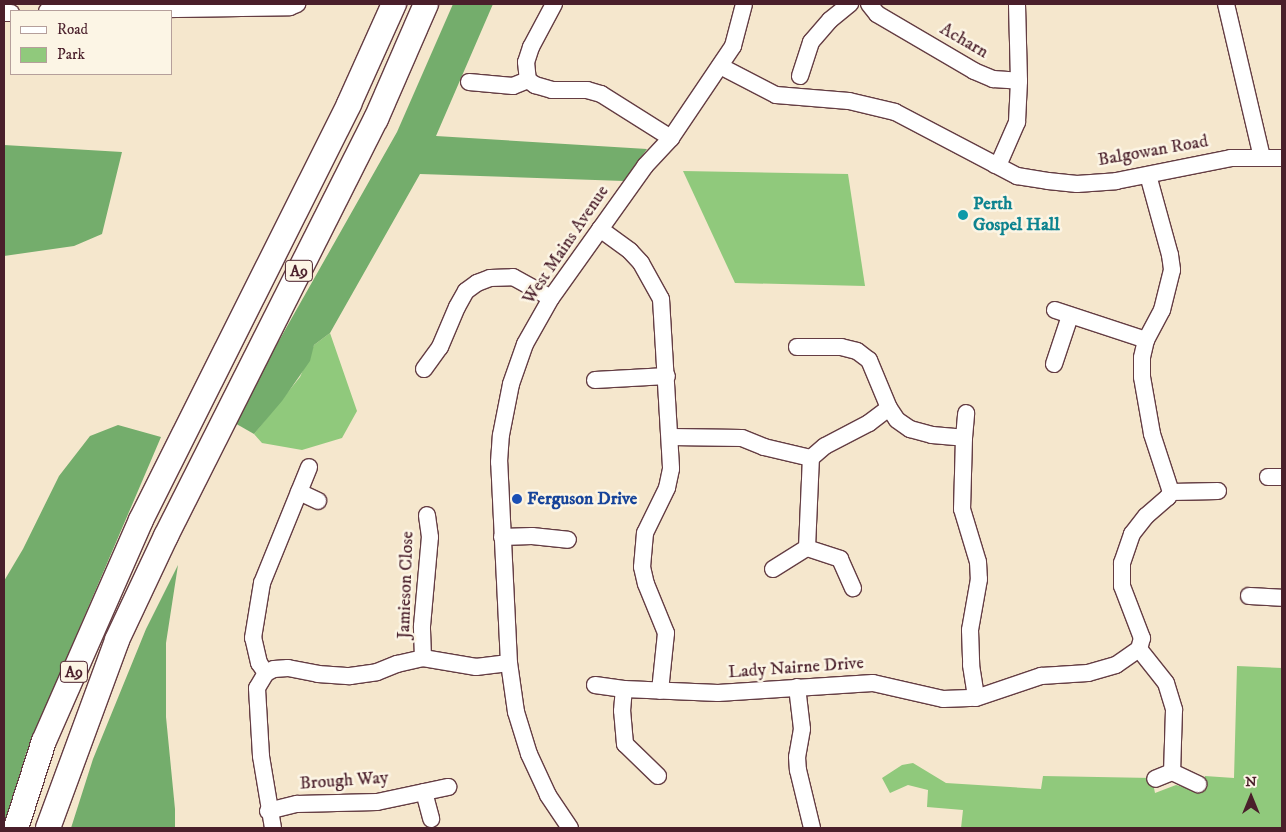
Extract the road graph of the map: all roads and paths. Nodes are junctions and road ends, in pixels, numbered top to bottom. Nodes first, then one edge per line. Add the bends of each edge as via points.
1 (297, 4) edge
2 (394, 4) edge
3 (426, 4) edge
4 (554, 4) edge
5 (744, 4) edge
6 (850, 4) edge
7 (869, 4) edge
8 (1017, 4) edge
9 (1226, 4) edge
10 (125, 6) edge
11 (63, 10) edge
12 (720, 66) junction
13 (800, 76) dead end
14 (528, 80) junction
15 (468, 82) dead end
16 (1019, 82) junction
17 (671, 138) junction
18 (1262, 157) junction
19 (1282, 158) edge
20 (995, 165) junction
21 (1148, 175) junction
22 (600, 229) junction
23 (551, 298) junction
24 (1146, 340) junction
25 (797, 347) dead end
26 (1054, 364) dead end
27 (424, 369) dead end
28 (667, 376) junction
29 (595, 380) dead end
30 (889, 408) junction
31 (966, 413) dead end
32 (670, 437) junction
33 (964, 438) junction
34 (811, 458) junction
35 (309, 467) dead end
36 (1218, 491) dead end
37 (299, 492) junction
38 (1171, 492) junction
39 (318, 501) dead end
40 (427, 515) dead end
41 (502, 537) junction
42 (568, 540) dead end
43 (807, 548) junction
44 (773, 569) dead end
45 (853, 588) dead end
46 (1249, 596) dead end
47 (1282, 598) edge
48 (1139, 649) junction
49 (423, 658) junction
50 (510, 662) junction
51 (266, 674) junction
52 (595, 685) dead end
53 (797, 688) junction
54 (624, 689) junction
55 (660, 691) junction
56 (976, 698) junction
57 (1172, 772) junction
58 (658, 776) dead end
59 (1155, 779) dead end
60 (1198, 784) dead end
61 (448, 787) dead end
62 (424, 792) junction
63 (268, 811) junction
64 (431, 819) dead end
65 (16, 828) edge
66 (48, 828) edge
67 (273, 828) edge
68 (570, 828) edge
69 (812, 828) edge

1 - 10 street via 290,7
2 - 65 highway, A9 via 349,104 141,520 44,741
3 - 66 highway, A9 via 376,118 117,640
4 - 14 street via 531,47 526,62
5 - 12 street, West Mains Avenue via 733,46
6 - 13 street via 811,42
7 - 16 street, Acharn via 877,14 980,74
8 - 16 street
9 - 18 street
10 - 11 street
12 - 17 street, West Mains Avenue
12 - 20 street, Balgowan Road via 776,96 849,101 895,112
14 - 15 street via 513,86
14 - 17 street via 552,90 587,90 601,94
16 - 20 street via 1017,122 1000,161
17 - 22 street, West Mains Avenue via 645,166
18 - 19 street, Balgowan Road
18 - 21 street, Balgowan Road via 1222,159
20 - 21 street, Balgowan Road via 1017,176 1063,183 1116,182
21 - 24 street via 1172,270 1162,310
22 - 23 street, West Mains Avenue
22 - 28 street via 641,263 662,299
23 - 27 street via 513,277 496,277 477,283 466,291 456,307 440,347
23 - 41 street, West Mains Avenue via 525,344 510,384 499,462
24 - 26 street via 1062,313
24 - 38 street via 1142,377 1146,409
25 - 30 street via 857,350 869,360
28 - 29 street
28 - 32 street
30 - 33 street via 897,420 910,429
30 - 34 street via 869,423 825,446
31 - 33 street
32 - 34 street via 742,438 764,447
32 - 55 street via 667,488 645,533 642,550 646,584 666,633
33 - 56 street via 962,509 978,562 979,580 970,630 970,665
34 - 43 street
35 - 37 street
36 - 38 street
37 - 39 street
37 - 51 street via 262,583 257,609 253,638 259,663
38 - 48 street via 1132,534 1122,563 1122,586 1142,638
40 - 49 street, Jamieson Close via 430,537
41 - 42 street
41 - 50 street, West Mains Avenue
43 - 44 street
43 - 45 street via 840,559
46 - 47 street
48 - 56 street, Lady Nairne Drive via 1116,665 1088,674 1040,676
48 - 57 street via 1166,684 1174,710
49 - 50 street via 476,667
49 - 51 street via 377,672 350,676 288,668 274,669
50 - 68 street, West Mains Avenue via 516,714 529,754 548,795
51 - 63 street via 258,688 261,756
52 - 54 street, Lady Nairne Drive
53 - 55 street, Lady Nairne Drive via 718,693
53 - 56 street, Lady Nairne Drive via 872,682 943,699
53 - 69 street via 802,729 796,757
54 - 55 street, Lady Nairne Drive
54 - 58 street via 625,744
57 - 59 street
57 - 60 street
61 - 62 street, Brough Way
62 - 63 street, Brough Way via 377,802 297,804
62 - 64 street
63 - 67 street

